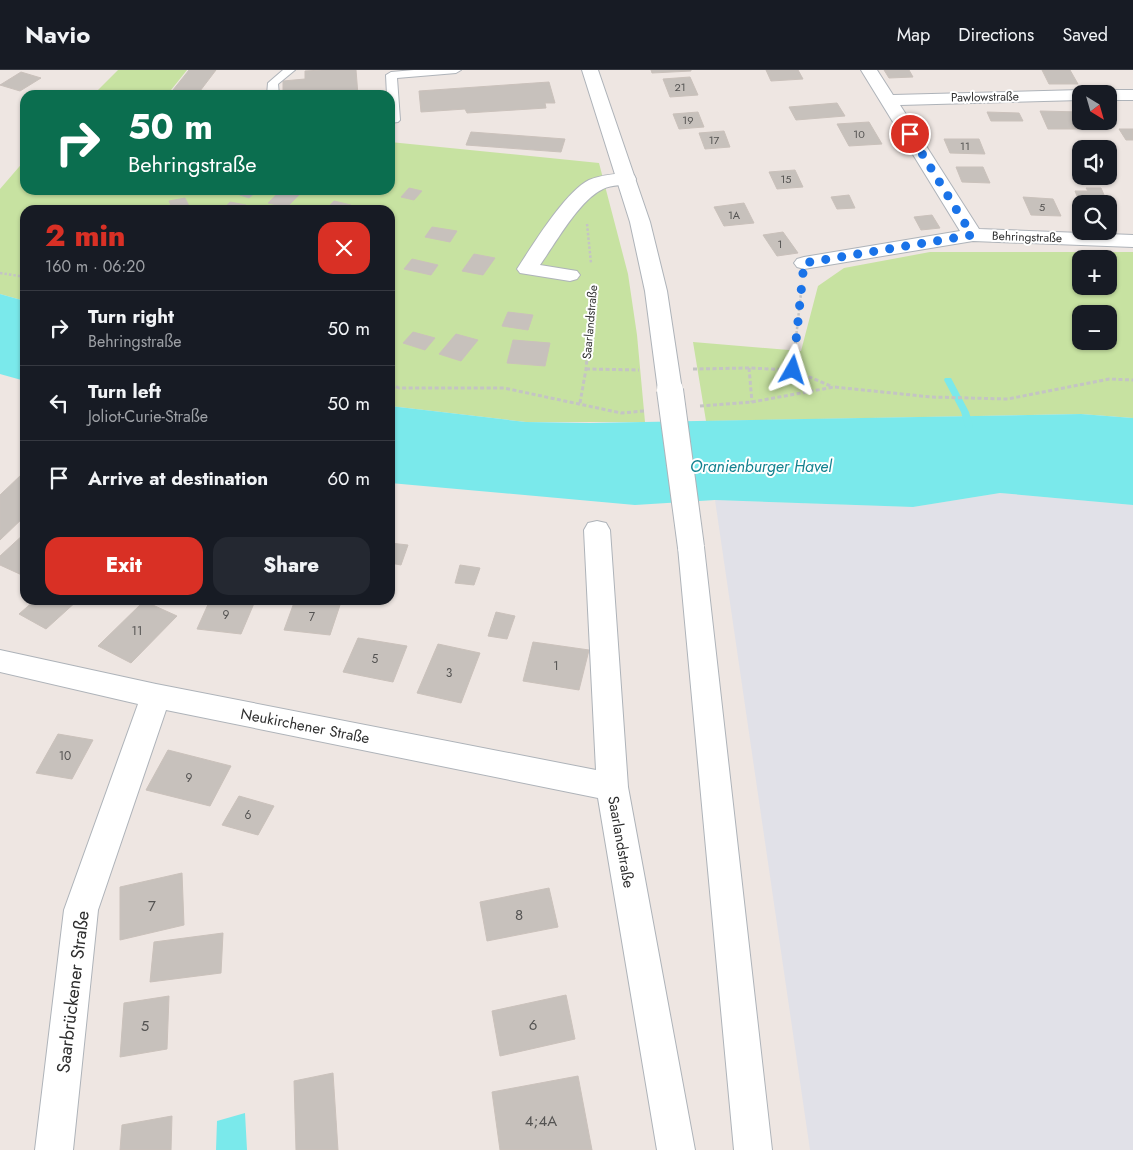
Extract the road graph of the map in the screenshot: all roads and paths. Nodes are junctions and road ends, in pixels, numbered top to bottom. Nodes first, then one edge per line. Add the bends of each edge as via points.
1 (290, 70) edge
2 (456, 70) edge
3 (590, 70) edge
4 (869, 70) edge
5 (273, 90) edge
6 (392, 90) edge
7 (1072, 95) edge
8 (1118, 95) edge
9 (1133, 95) edge
10 (889, 100) junction
11 (627, 179) junction
12 (587, 216) dead end
13 (972, 235) junction
14 (1133, 240) edge
15 (804, 263) joint
16 (592, 270) dead end
17 (0, 273) edge
18 (570, 275) dead end
19 (20, 276) edge
20 (593, 280) dead end
21 (749, 368) junction
22 (586, 369) junction
23 (697, 369) dead end
24 (641, 370) dead end
25 (793, 370) junction
26 (1133, 380) edge
27 (395, 386) edge
28 (834, 387) junction
29 (580, 402) junction
30 (752, 402) junction
31 (696, 407) dead end
32 (649, 411) dead end
33 (597, 530) dead end
34 (0, 661) edge
35 (156, 696) junction
36 (612, 786) junction
37 (54, 1150) edge
38 (676, 1150) edge
39 (753, 1150) edge

1 - 5 lane via 273,83
2 - 6 lane via 391,75
3 - 11 street
4 - 10 street
7 - 10 street, Pawlowstraße
8 - 9 street
10 - 13 street
11 - 18 street, Saarlandstraße via 593,186 578,199 527,269
11 - 39 street, bridge via 656,290 691,547
12 - 16 path, Saarlandstraße
13 - 14 street, Behringstraße
13 - 15 street, Behringstraße
15 - 25 path
17 - 19 path
20 - 22 path, Saarlandstraße
21 - 23 path
21 - 25 path
21 - 30 path
22 - 24 path
22 - 29 path, Saarlandstraße
25 - 28 path
26 - 28 path via 1109,379 1008,399 932,398
27 - 29 path via 504,388
28 - 30 path
29 - 32 path via 621,413
30 - 31 path
33 - 36 street, Saarlandstraße
34 - 35 street, Neukirchener Straße
35 - 36 street, Neukirchener Straße
35 - 37 street, Saarbrückener Straße via 81,910
36 - 38 street, Saarlandstraße

